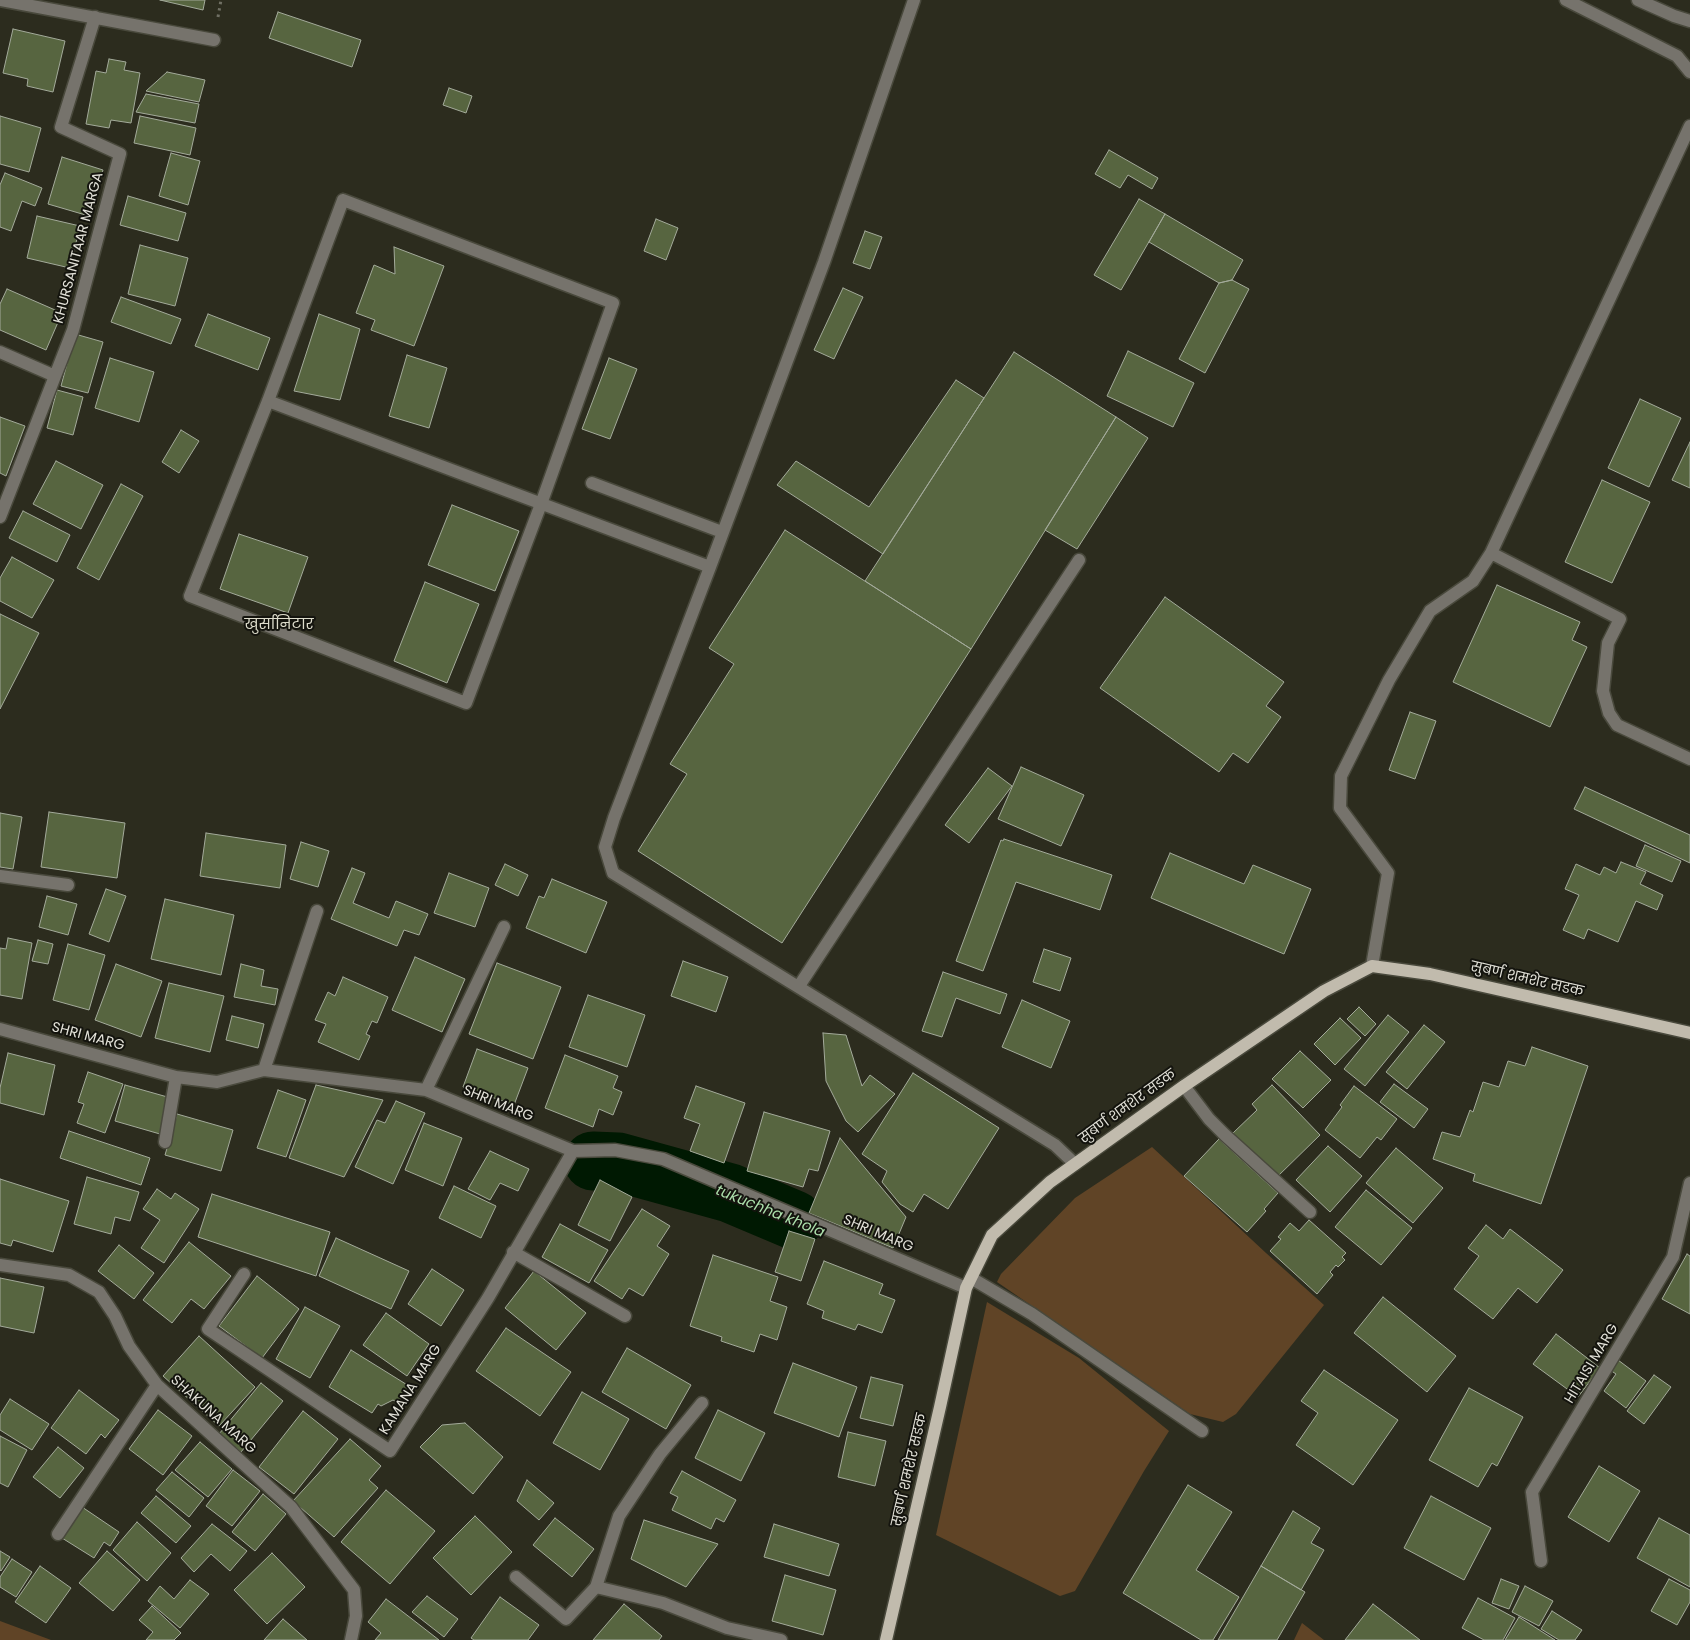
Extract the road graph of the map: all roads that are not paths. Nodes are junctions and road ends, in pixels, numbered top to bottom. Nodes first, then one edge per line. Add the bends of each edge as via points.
1 (0, 0) edge
2 (914, 0) edge
3 (1566, 0) edge
4 (1638, 0) edge
5 (95, 17) junction
6 (1690, 21) edge
7 (214, 40) dead end
8 (1690, 72) edge
9 (1690, 126) edge
10 (0, 352) edge
11 (56, 376) junction
12 (268, 401) junction
13 (592, 483) dead end
14 (541, 504) junction
15 (0, 517) edge
16 (722, 532) junction
17 (1491, 553) junction
18 (1079, 560) dead end
19 (710, 567) junction
20 (1690, 759) edge
21 (0, 876) edge
22 (68, 885) dead end
23 (317, 911) dead end
24 (504, 927) dead end
25 (1372, 966) junction
26 (799, 986) junction
27 (0, 1029) edge
28 (1690, 1033) edge
29 (264, 1070) junction
30 (176, 1077) junction
31 (1184, 1086) junction
32 (426, 1090) junction
33 (165, 1142) dead end
34 (573, 1151) junction
35 (1075, 1164) junction
36 (1690, 1183) edge
37 (1310, 1212) dead end
38 (513, 1252) junction
39 (0, 1265) edge
40 (244, 1274) dead end
41 (969, 1283) junction
42 (625, 1316) dead end
43 (157, 1385) junction
44 (702, 1403) dead end
45 (1202, 1431) dead end
46 (58, 1534) dead end
47 (1541, 1561) dead end
48 (516, 1577) dead end
49 (596, 1587) junction
50 (351, 1640) edge
51 (781, 1640) edge
52 (886, 1640) edge

1 - 5 street
2 - 16 street via 824,262
3 - 8 street via 1676,56
4 - 6 street
5 - 7 street
5 - 11 street, KHURSANITAAR MARGA via 61,127 120,154 73,330
9 - 17 street
10 - 11 street
11 - 15 street, KHURSANITAAR MARGA
12 - 14 street
12 - 14 street via 343,200 613,303
12 - 14 street via 190,596 466,703
13 - 16 street
14 - 19 street
16 - 19 street
17 - 20 street via 1620,620 1608,643 1603,691 1609,713 1617,725
17 - 25 street via 1474,581 1430,611 1341,776 1340,808 1388,873
18 - 26 street
19 - 26 street via 614,818 606,847 613,873
21 - 22 street
23 - 29 street
24 - 32 street
25 - 28 main road, सुबर्ण शमशेर सडक via 1430,974
25 - 31 main road, सुबर्ण शमशेर सडक via 1324,991
26 - 35 street via 1055,1145
27 - 30 street, SHRI MARG
29 - 30 street, SHRI MARG via 217,1082
29 - 32 street, SHRI MARG
30 - 33 street
31 - 35 main road, सुबर्ण शमशेर सडक
31 - 37 street via 1209,1119
32 - 34 street, SHRI MARG
34 - 38 street, KAMANA MARG
34 - 41 street, SHRI MARG via 615,1150 663,1160
35 - 41 main road, सुबर्ण शमशेर सडक via 1050,1182 992,1235
36 - 47 street, HITAISI MARG via 1673,1257 1532,1492
38 - 40 street, KAMANA MARG via 488,1298 390,1451 208,1330
38 - 42 street
39 - 43 street, SHAKUNA MARG via 69,1275 99,1292 129,1346
41 - 45 street, SHRI MARG via 1032,1314
41 - 52 main road, सुबर्ण शमशेर सडक
43 - 46 street
43 - 50 street, SHAKUNA MARG via 291,1506 354,1590 356,1616
44 - 49 street via 660,1454 618,1516
48 - 49 street via 566,1619
49 - 51 street via 663,1603 727,1628

